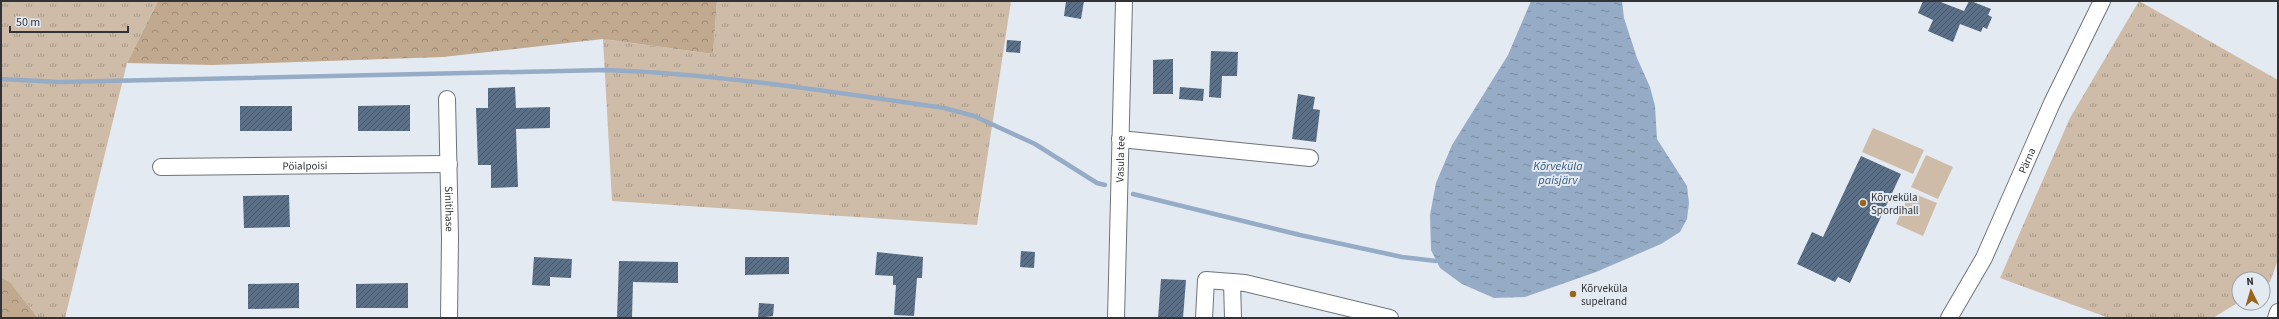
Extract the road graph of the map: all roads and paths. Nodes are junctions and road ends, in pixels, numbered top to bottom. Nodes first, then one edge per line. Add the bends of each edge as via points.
1 (1124, 1) edge
2 (2102, 1) edge
3 (447, 99) dead end
4 (1120, 139) junction
5 (1310, 158) dead end
6 (449, 164) junction
7 (162, 167) dead end
8 (1232, 282) junction
9 (2278, 312) edge
10 (449, 318) edge
11 (1116, 318) edge
12 (1204, 318) edge
13 (1233, 318) edge
14 (1390, 318) edge
15 (1949, 318) edge
16 (2276, 318) edge

1 - 4 street, Vasula tee
2 - 15 street, Pärna via 2052,103 1984,258
3 - 6 street, Sinitihase
4 - 5 street
4 - 11 street, Vasula tee
6 - 7 street, Pöialpoisi
6 - 10 street, Sinitihase
8 - 12 street via 1206,280
8 - 13 street
8 - 14 street via 1246,283
9 - 16 street

